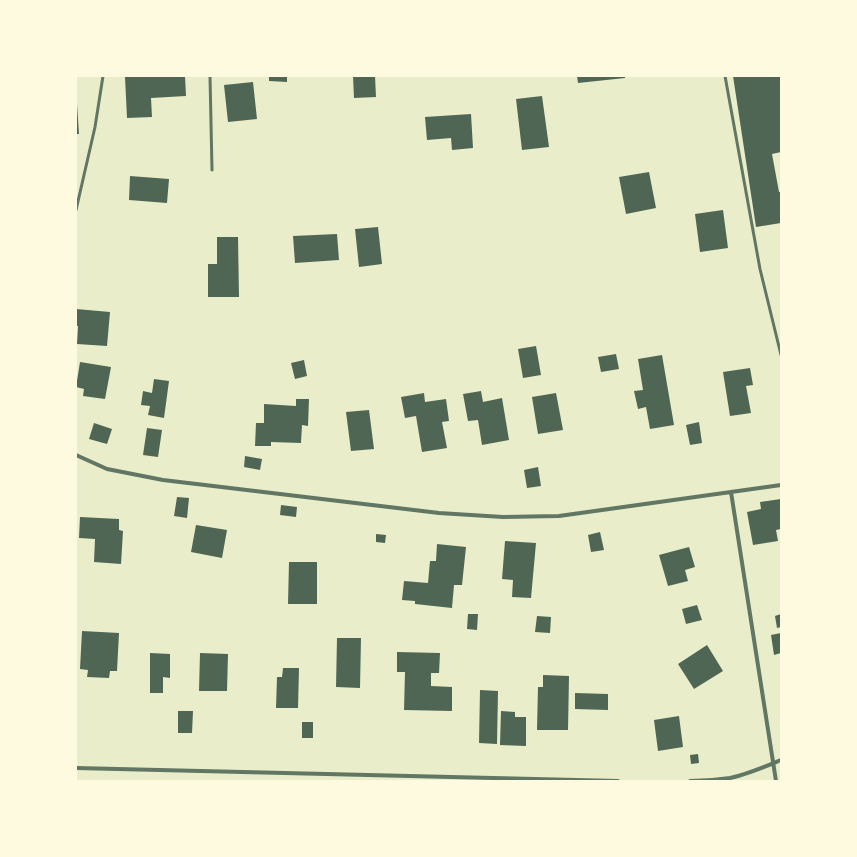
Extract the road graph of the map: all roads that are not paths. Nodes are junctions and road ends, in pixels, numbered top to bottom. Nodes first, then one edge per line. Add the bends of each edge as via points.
1 (103, 76) edge
2 (210, 76) edge
3 (725, 76) edge
4 (212, 170) dead end
5 (76, 210) edge
6 (781, 355) edge
7 (76, 455) edge
8 (781, 485) edge
9 (730, 492) junction
10 (781, 760) edge
11 (773, 763) junction
12 (76, 768) edge
13 (618, 781) edge
14 (690, 781) edge
15 (776, 781) edge

1 - 5 lane via 95,126
2 - 4 lane
3 - 6 lane via 760,269
7 - 9 street via 107,469 162,480 439,513 503,517 559,516
8 - 9 street
9 - 11 street
10 - 11 street
11 - 14 street via 730,778
11 - 15 street
12 - 13 street

